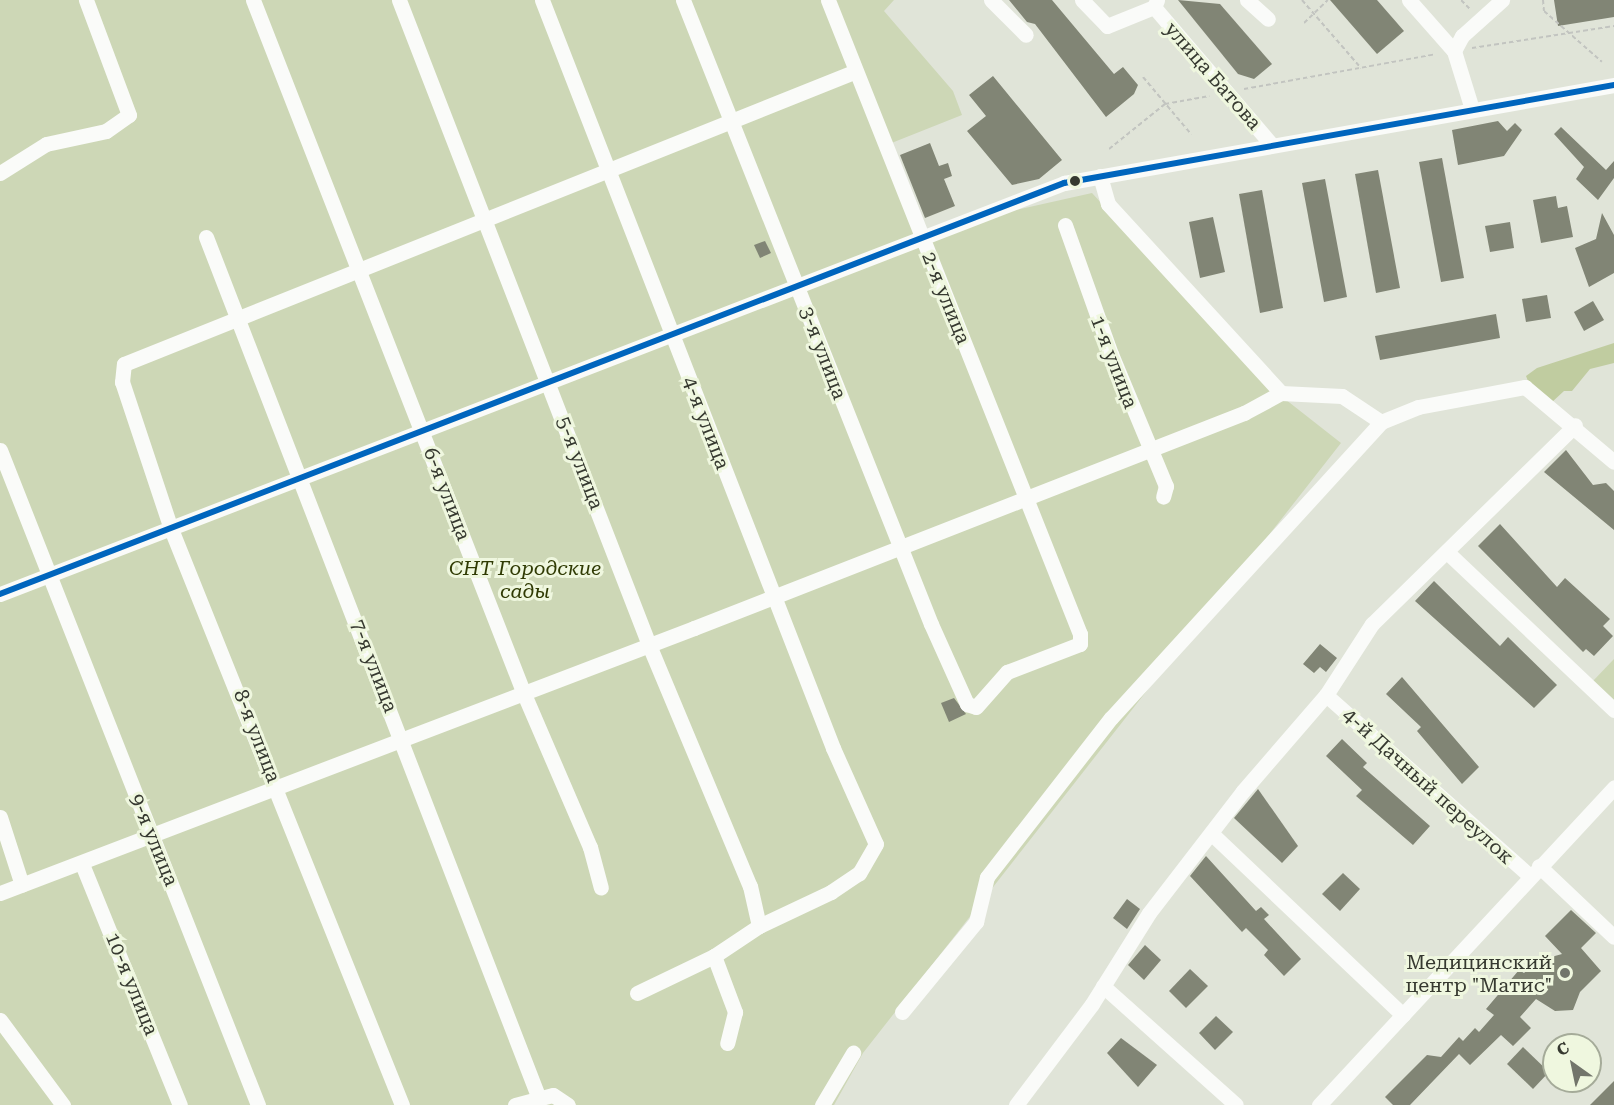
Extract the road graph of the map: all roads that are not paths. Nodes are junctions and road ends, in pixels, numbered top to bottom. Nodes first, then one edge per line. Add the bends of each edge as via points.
1 (86, 0) edge
2 (253, 0) edge
3 (399, 0) edge
4 (542, 0) edge
5 (683, 0) edge
6 (828, 0) edge
7 (991, 0) edge
8 (1082, 0) edge
9 (1247, 0) edge
10 (1409, 0) edge
11 (1502, 0) edge
12 (1155, 3) edge
13 (1268, 19) dead end
14 (1026, 35) dead end
15 (1455, 51) junction
16 (856, 71) junction
17 (1614, 85) edge
18 (1472, 109) junction
19 (730, 122) junction
20 (1272, 145) junction
21 (608, 170) junction
22 (0, 173) edge
23 (1100, 176) junction
24 (485, 219) junction
25 (1065, 225) dead end
26 (918, 235) junction
27 (206, 237) dead end
28 (361, 271) junction
29 (796, 284) junction
30 (238, 321) junction
31 (671, 333) junction
32 (549, 382) junction
33 (1281, 393) junction
34 (1381, 422) junction
35 (1572, 422) junction
36 (423, 431) junction
37 (1149, 447) junction
38 (0, 450) edge
39 (1614, 462) edge
40 (300, 479) junction
41 (1023, 495) junction
42 (1163, 497) dead end
43 (171, 529) junction
44 (900, 543) junction
45 (1447, 552) junction
46 (51, 576) junction
47 (0, 594) edge
48 (773, 595) junction
49 (649, 645) junction
50 (524, 694) junction
51 (1326, 695) junction
52 (968, 704) joint
53 (1614, 710) edge
54 (403, 741) junction
55 (1614, 787) edge
56 (278, 790) junction
57 (0, 817) edge
58 (1212, 834) junction
59 (154, 837) junction
60 (82, 864) junction
61 (1534, 871) junction
62 (22, 885) junction
63 (601, 888) dead end
64 (0, 893) edge
65 (759, 926) junction
66 (1614, 937) edge
67 (714, 956) junction
68 (1103, 986) junction
69 (637, 993) dead end
70 (902, 1012) dead end
71 (1402, 1015) junction
72 (0, 1020) edge
73 (727, 1043) dead end
74 (853, 1053) dead end
75 (538, 1096) junction
76 (63, 1105) edge
77 (180, 1105) edge
78 (258, 1105) edge
79 (402, 1105) edge
80 (515, 1105) edge
81 (568, 1105) edge
82 (822, 1105) edge
83 (1016, 1105) edge
84 (1236, 1105) edge
85 (1319, 1105) edge

1 - 22 street via 129,115 106,131 46,144
2 - 28 street, 6-я улица
3 - 24 street, 5-я улица
4 - 21 street, 4-я улица
5 - 19 street, 3-я улица
6 - 16 street, 2-я улица
7 - 14 street
8 - 12 street, улица Батова via 1107,26
9 - 13 street
10 - 15 street
11 - 15 street via 1462,36
12 - 20 street, улица Батова
15 - 18 street
16 - 19 street
16 - 26 street, 2-я улица
17 - 18 street
18 - 20 street
19 - 21 street
19 - 29 street, 3-я улица
20 - 23 street
21 - 24 street
21 - 31 street, 4-я улица
23 - 26 street via 1064,183
23 - 33 street via 1108,204
24 - 28 street
24 - 32 street, 5-я улица
25 - 37 street, 1-я улица
26 - 29 street
26 - 41 street, 2-я улица
27 - 30 street, 7-я улица
28 - 30 street
28 - 36 street, 6-я улица
29 - 31 street
29 - 44 street, 3-я улица
30 - 40 street, 7-я улица
30 - 43 street, 8-я улица via 124,364 122,381
31 - 32 street
31 - 48 street, 4-я улица
32 - 36 street
32 - 49 street, 5-я улица
33 - 34 street via 1342,396
33 - 37 street
34 - 35 street via 1418,407 1525,387
34 - 70 street via 1083,754 987,877 976,922
35 - 39 street
35 - 45 street
36 - 40 street
36 - 50 street, 6-я улица
37 - 41 street
37 - 42 street, 1-я улица via 1166,486
38 - 46 street, 9-я улица
40 - 43 street
40 - 54 street, 7-я улица
41 - 44 street
41 - 52 street, 2-я улица via 1080,644 1017,666 976,707
43 - 46 street
43 - 56 street, 8-я улица
44 - 48 street
44 - 52 street, 3-я улица
45 - 51 street via 1372,624
45 - 53 street
46 - 47 street
46 - 59 street, 9-я улица
48 - 49 street
48 - 65 street, 4-я улица via 876,844 873,858 850,879
49 - 50 street
49 - 65 street, 5-я улица via 750,886
50 - 54 street
50 - 63 street, 6-я улица via 590,847
51 - 58 street
51 - 61 street, 4-й Дачный переулок
54 - 56 street
54 - 75 street, 7-я улица
55 - 61 street
56 - 59 street
56 - 79 street, 8-я улица
57 - 62 street
58 - 68 street via 1149,913
58 - 71 street
59 - 60 street
59 - 78 street, 9-я улица
60 - 62 street
60 - 77 street, 10-я улица
61 - 66 street, 4-й Дачный переулок
61 - 71 street
62 - 64 street
65 - 67 street
67 - 69 street
67 - 73 street via 735,1012
68 - 83 street
68 - 84 street
71 - 85 street
72 - 76 street
74 - 82 street
75 - 80 street
75 - 81 street via 553,1095

